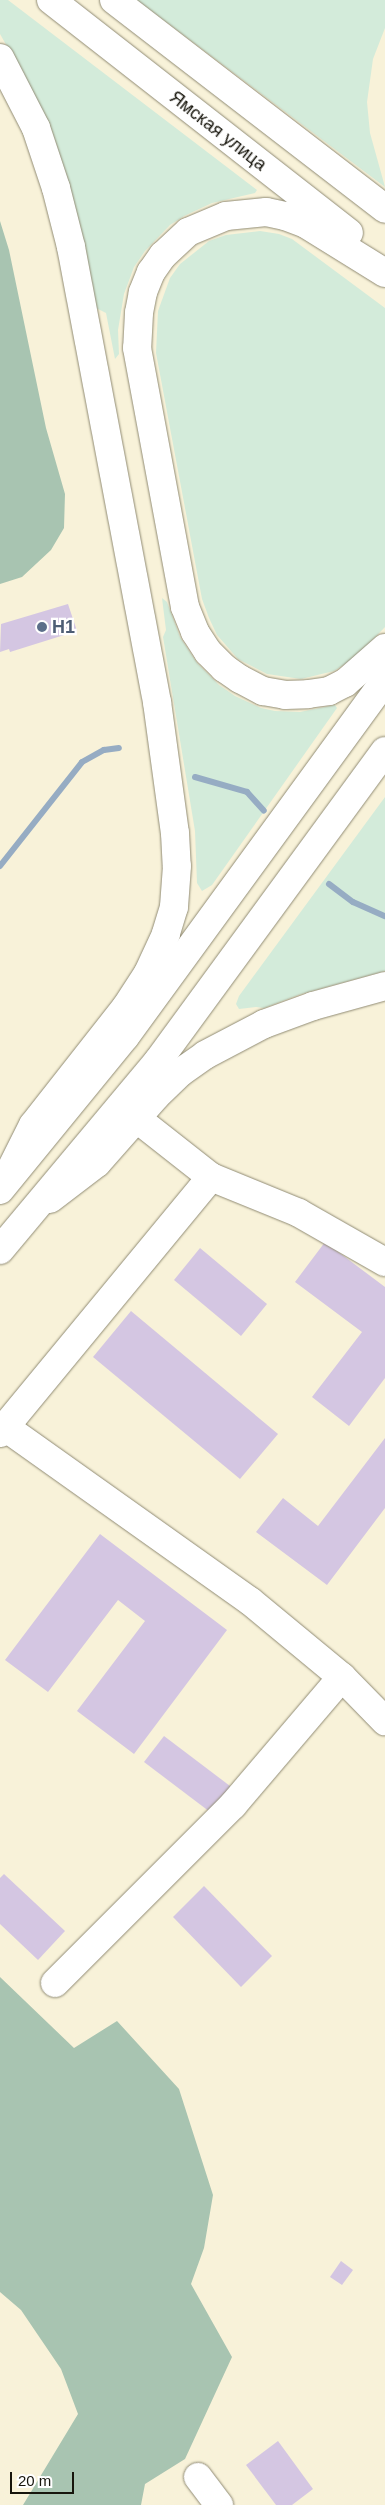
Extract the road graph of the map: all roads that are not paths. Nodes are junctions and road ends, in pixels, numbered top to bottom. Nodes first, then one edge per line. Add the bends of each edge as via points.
1 (51, 0) edge
2 (114, 0) edge
3 (0, 58) edge
4 (385, 210) edge
5 (385, 261) edge
6 (385, 273) edge
7 (385, 648) edge
8 (385, 680) edge
9 (385, 750) edge
10 (385, 986) edge
11 (136, 1118) junction
12 (211, 1177) junction
13 (0, 1189) edge
14 (35, 1210) junction
15 (0, 1250) edge
16 (385, 1262) edge
17 (2, 1430) edge
18 (342, 1677) junction
19 (385, 1721) edge
20 (55, 1983) dead end
21 (198, 2477) dead end
22 (219, 2505) edge

1 - 5 main road, Ямская улица
2 - 4 main road
3 - 13 main road via 36,128 71,247 157,702 177,866 174,907 148,973 126,1007 34,1125
6 - 7 main road via 306,224 285,216 266,212 226,216 188,232 163,255 143,292 137,348 185,607 208,652 240,679 263,691 285,695 329,691 345,683
8 - 13 main road via 125,1037
9 - 14 main road via 158,1061
10 - 11 main road via 313,1006 230,1040 180,1072
11 - 12 main road
11 - 14 main road via 97,1163
12 - 16 main road via 299,1214
12 - 17 main road
14 - 15 main road
17 - 18 main road via 250,1601
18 - 19 main road
18 - 20 main road via 233,1806
21 - 22 main road

